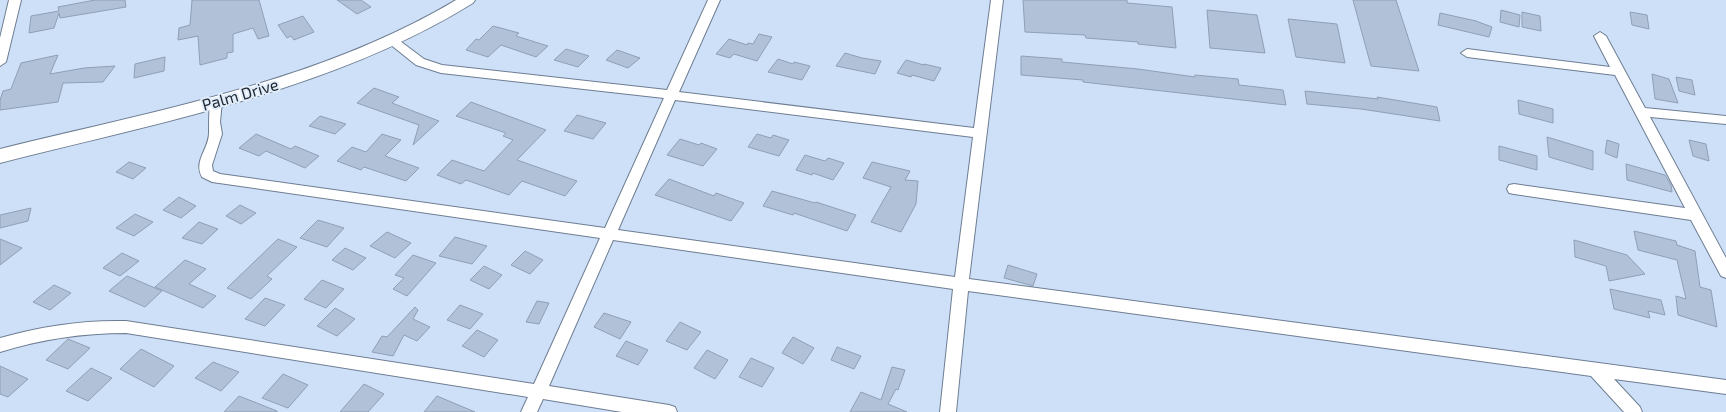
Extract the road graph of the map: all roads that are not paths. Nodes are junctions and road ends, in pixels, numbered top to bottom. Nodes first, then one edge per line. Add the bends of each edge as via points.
1 (15, 0) edge
2 (468, 0) edge
3 (714, 0) edge
4 (997, 0) edge
5 (1600, 36) dead end
6 (392, 41) junction
7 (1467, 53) dead end
8 (0, 62) edge
9 (1620, 72) junction
10 (671, 95) junction
11 (216, 101) junction
12 (1642, 112) junction
13 (1726, 120) edge
14 (980, 133) junction
15 (0, 156) edge
16 (1514, 189) dead end
17 (1696, 215) junction
18 (609, 234) junction
19 (1726, 270) edge
20 (961, 284) junction
21 (0, 345) edge
22 (1595, 369) junction
23 (1726, 387) edge
24 (539, 390) junction
25 (529, 412) edge
26 (669, 412) edge
27 (948, 412) edge
28 (1634, 412) edge

1 - 8 street
2 - 6 street, Palm Drive
3 - 10 street
4 - 14 street
5 - 9 street
6 - 10 street via 420,62 440,69
6 - 11 street, Palm Drive via 320,70
7 - 9 street
9 - 12 street
10 - 14 street
10 - 18 street
11 - 15 street, Palm Drive
11 - 18 street via 216,134 206,166 208,174 217,180
12 - 13 street
12 - 17 street
14 - 20 street
16 - 17 street
17 - 19 street
18 - 20 street
18 - 24 street
20 - 22 street
20 - 27 street
21 - 24 street via 56,330 126,327
22 - 23 street
22 - 28 street
24 - 25 street
24 - 26 street

